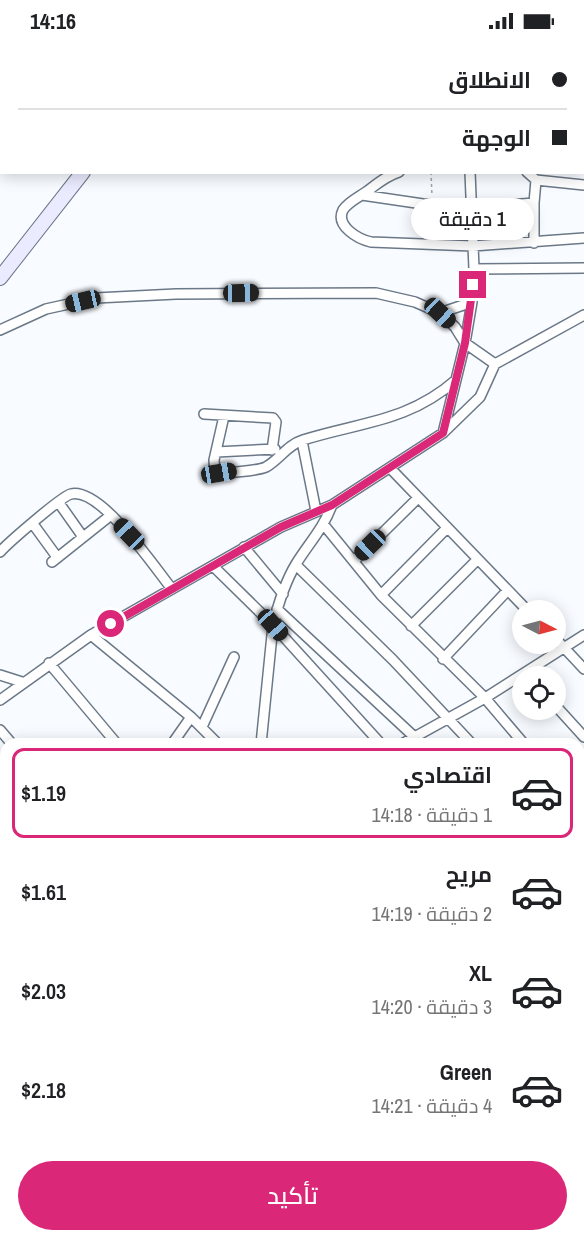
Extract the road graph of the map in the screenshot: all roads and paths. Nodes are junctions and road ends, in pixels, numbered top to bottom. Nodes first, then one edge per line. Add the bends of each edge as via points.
1 (81, 174) edge
2 (395, 174) edge
3 (430, 174) edge
4 (470, 174) edge
5 (529, 174) edge
6 (536, 180) junction
7 (584, 185) edge
8 (362, 195) junction
9 (534, 203) junction
10 (433, 205) junction
11 (470, 208) junction
12 (584, 238) edge
13 (534, 243) junction
14 (473, 246) junction
15 (474, 268) junction
16 (584, 268) edge
17 (0, 278) edge
18 (472, 302) junction
19 (440, 313) junction
20 (584, 315) edge
21 (0, 330) edge
22 (465, 343) junction
23 (495, 364) junction
24 (456, 380) junction
25 (204, 414) dead end
26 (224, 416) junction
27 (443, 433) junction
28 (302, 441) junction
29 (287, 448) junction
30 (272, 450) junction
31 (216, 452) junction
32 (390, 468) junction
33 (418, 498) junction
34 (59, 503) junction
35 (332, 505) junction
36 (316, 511) junction
37 (111, 515) junction
38 (33, 524) junction
39 (324, 525) junction
40 (446, 529) junction
41 (83, 537) junction
42 (244, 547) junction
43 (0, 552) edge
44 (477, 560) junction
45 (354, 561) junction
46 (296, 565) junction
47 (213, 566) junction
48 (172, 589) junction
49 (507, 591) junction
50 (283, 594) junction
51 (381, 595) junction
52 (516, 600) edge
53 (277, 609) junction
54 (273, 625) junction
55 (411, 626) junction
56 (91, 635) junction
57 (584, 635) edge
58 (566, 646) edge
59 (566, 649) edge
60 (555, 654) edge
61 (234, 657) dead end
62 (443, 658) junction
63 (49, 663) junction
64 (539, 666) edge
65 (584, 669) edge
66 (0, 675) edge
67 (22, 682) junction
68 (512, 683) edge
69 (485, 698) junction
70 (0, 700) edge
71 (190, 717) junction
72 (566, 717) edge
73 (450, 718) junction
74 (202, 727) junction
75 (584, 737) edge
76 (112, 738) edge
77 (176, 738) edge
78 (212, 738) edge
79 (262, 738) edge
80 (376, 738) edge
81 (416, 738) edge
82 (421, 738) edge
83 (467, 738) edge
84 (519, 738) edge

1 - 17 main road
2 - 8 street
3 - 10 path
4 - 11 street
5 - 6 street
6 - 7 street
6 - 9 street
8 - 10 street
8 - 14 street via 344,208 341,218 363,240
9 - 11 street
9 - 13 street
10 - 11 street
11 - 14 street
12 - 13 street
13 - 14 street
14 - 15 street
15 - 16 street
15 - 18 street
18 - 19 street
18 - 22 street
19 - 21 street via 415,302 376,293 176,294 96,298 46,309
19 - 22 street
20 - 23 street
22 - 23 street
22 - 24 street
23 - 27 street via 480,397
24 - 27 street
24 - 28 street via 429,402 405,412
25 - 26 street
26 - 30 street via 275,419
26 - 31 street
27 - 32 street
28 - 29 street
28 - 36 street
29 - 30 street
29 - 31 street via 263,468 219,473 213,471
30 - 31 street
32 - 33 street
32 - 35 street
33 - 40 street
33 - 45 street
34 - 37 street via 66,496 79,494
34 - 38 street
34 - 41 street
35 - 36 street
35 - 39 street
36 - 42 street
37 - 41 street
37 - 48 street
38 - 41 street via 54,559
38 - 43 street
39 - 45 street
39 - 46 street
40 - 44 street
40 - 51 street
42 - 47 street
42 - 50 street
44 - 49 street
44 - 55 street
45 - 51 street
46 - 50 street
46 - 73 street
47 - 48 street
47 - 54 street
48 - 56 street
49 - 52 street
49 - 62 street
50 - 53 street
51 - 55 street
53 - 54 street
53 - 81 street
54 - 79 street
54 - 80 street
55 - 62 street
56 - 63 street
56 - 71 street
57 - 58 street
59 - 65 street
60 - 64 street
61 - 74 street
62 - 69 street
63 - 67 street
63 - 76 street
66 - 67 street
67 - 70 street
68 - 69 street
69 - 73 street
69 - 84 street
71 - 74 street
71 - 77 street
72 - 75 street
73 - 82 street
73 - 83 street
74 - 78 street

